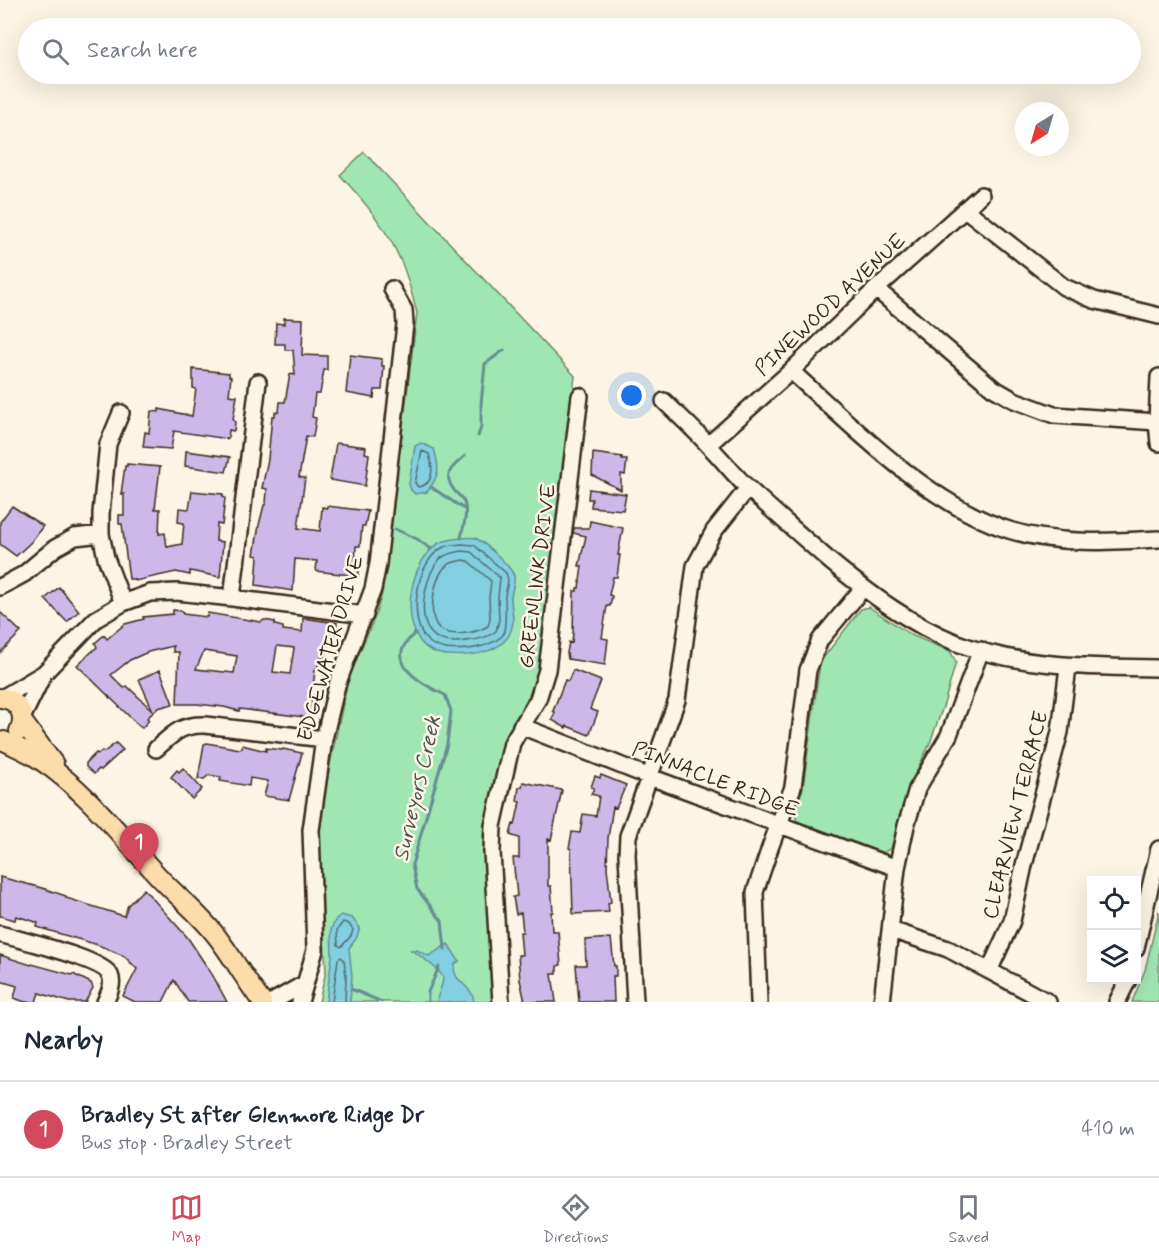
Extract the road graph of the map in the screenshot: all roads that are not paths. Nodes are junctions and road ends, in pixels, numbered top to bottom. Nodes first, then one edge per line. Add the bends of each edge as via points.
1 (981, 195) dead end
2 (965, 209) junction
3 (392, 289) dead end
4 (876, 289) junction
5 (1159, 316) edge
6 (791, 371) junction
7 (1159, 377) edge
8 (258, 382) dead end
9 (580, 396) dead end
10 (664, 401) dead end
11 (121, 413) dead end
12 (1157, 422) junction
13 (1159, 442) edge
14 (708, 445) junction
15 (748, 488) junction
16 (101, 534) junction
17 (1159, 539) edge
18 (0, 587) edge
19 (863, 588) junction
20 (232, 598) junction
21 (123, 603) junction
22 (365, 615) junction
23 (981, 650) junction
24 (1068, 666) junction
25 (1159, 668) edge
26 (44, 673) junction
27 (1, 698) edge
28 (23, 719) junction
29 (521, 726) junction
30 (324, 739) junction
31 (1, 742) edge
32 (156, 749) dead end
33 (650, 777) junction
34 (70, 784) junction
35 (779, 825) junction
36 (1159, 849) edge
37 (897, 868) junction
38 (174, 892) junction
39 (891, 930) junction
40 (1141, 930) edge
41 (0, 934) edge
42 (990, 969) junction
43 (304, 984) junction
44 (1126, 984) edge
45 (105, 1002) edge
46 (245, 1002) edge
47 (263, 1002) edge
48 (273, 1002) edge
49 (300, 1002) edge
50 (501, 1002) edge
51 (635, 1002) edge
52 (759, 1002) edge
53 (882, 1002) edge
54 (1048, 1002) edge
55 (1117, 1002) edge

1 - 2 street, PINEWOOD AVENUE
2 - 4 street, PINEWOOD AVENUE
2 - 5 street via 1064,286 1094,300
3 - 22 street, EDGEWATER DRIVE via 404,310 405,324 378,564
4 - 6 street, PINEWOOD AVENUE
4 - 12 street via 993,388 1014,400 1054,415
6 - 14 street, PINEWOOD AVENUE
6 - 17 street via 901,468 952,505 1008,530 1058,540 1098,543
7 - 12 street
8 - 20 street
9 - 29 street, GREENLINK DRIVE via 548,670 538,699
10 - 14 street
11 - 16 street via 108,444
12 - 13 street
14 - 15 street
15 - 19 street
15 - 33 street via 714,531 698,560 677,700
16 - 18 street via 75,537
16 - 21 street
19 - 23 street via 932,632
19 - 35 street via 820,639 811,658 793,787
20 - 21 street via 150,593
20 - 22 street
21 - 26 street via 96,619
22 - 30 street, EDGEWATER DRIVE via 337,685
23 - 24 street via 1035,663
23 - 37 street via 949,735 917,789
24 - 25 street
24 - 42 street, CLEARVIEW TERRACE via 1060,732 1012,921
26 - 27 street
26 - 28 street
27 - 28 main road via 15,703
28 - 31 main road via 18,733
28 - 34 main road
29 - 33 street, PINNACLE RIDGE
29 - 50 street, GREENLINK DRIVE via 506,761 492,836
30 - 32 street via 190,725
30 - 43 street, EDGEWATER DRIVE via 311,830 315,950
31 - 34 main road via 39,759
33 - 35 street, PINNACLE RIDGE
33 - 51 street via 630,829 627,849
34 - 38 main road
35 - 37 street, PINNACLE RIDGE
35 - 52 street via 755,892
36 - 40 street
37 - 39 street
38 - 46 main road via 178,904 208,937 234,975
38 - 47 main road via 218,938
39 - 42 street via 948,949
39 - 53 street
41 - 45 street via 102,967 112,981
42 - 54 street
43 - 48 street
43 - 49 street, EDGEWATER DRIVE
44 - 55 street
47 - 48 main road

